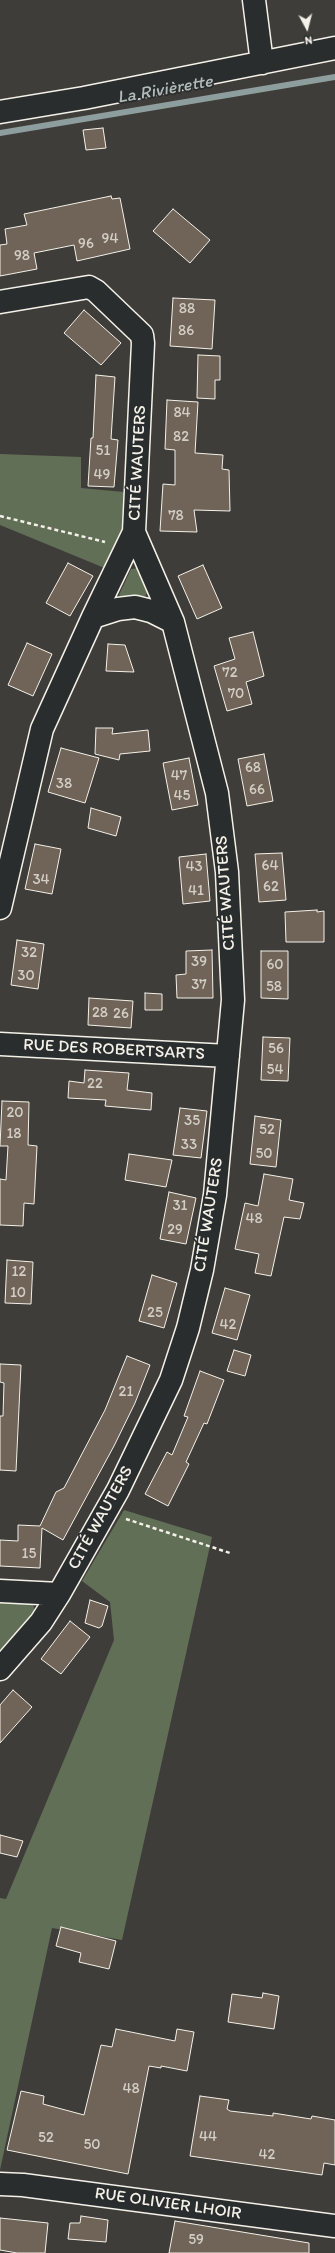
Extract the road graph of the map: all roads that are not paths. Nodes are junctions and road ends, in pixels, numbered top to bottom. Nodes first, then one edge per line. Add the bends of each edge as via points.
1 (254, 0) edge
2 (335, 48) edge
3 (262, 62) junction
4 (0, 112) edge
5 (0, 302) edge
6 (131, 540) junction
7 (93, 617) junction
8 (173, 622) junction
9 (0, 908) edge
10 (0, 1044) edge
11 (228, 1056) junction
12 (0, 1591) edge
13 (59, 1594) junction
14 (0, 1669) edge
15 (0, 2184) edge
16 (335, 2226) edge

1 - 3 street
2 - 3 street
3 - 4 street via 92,97
5 - 6 street, CITÉ WAUTERS via 89,287 96,290 142,335
6 - 7 street
6 - 8 street, CITÉ WAUTERS
7 - 8 street via 135,607 151,611
7 - 9 street via 42,729
8 - 11 street, CITÉ WAUTERS via 217,793 222,832 227,872 233,1000
10 - 11 street, RUE DES ROBERTSARTS
11 - 13 street, CITÉ WAUTERS via 215,1195 202,1270 188,1328 171,1380 107,1510
12 - 13 street
13 - 14 street, CITÉ WAUTERS via 41,1622
15 - 16 street, RUE OLIVIER LHOIR

